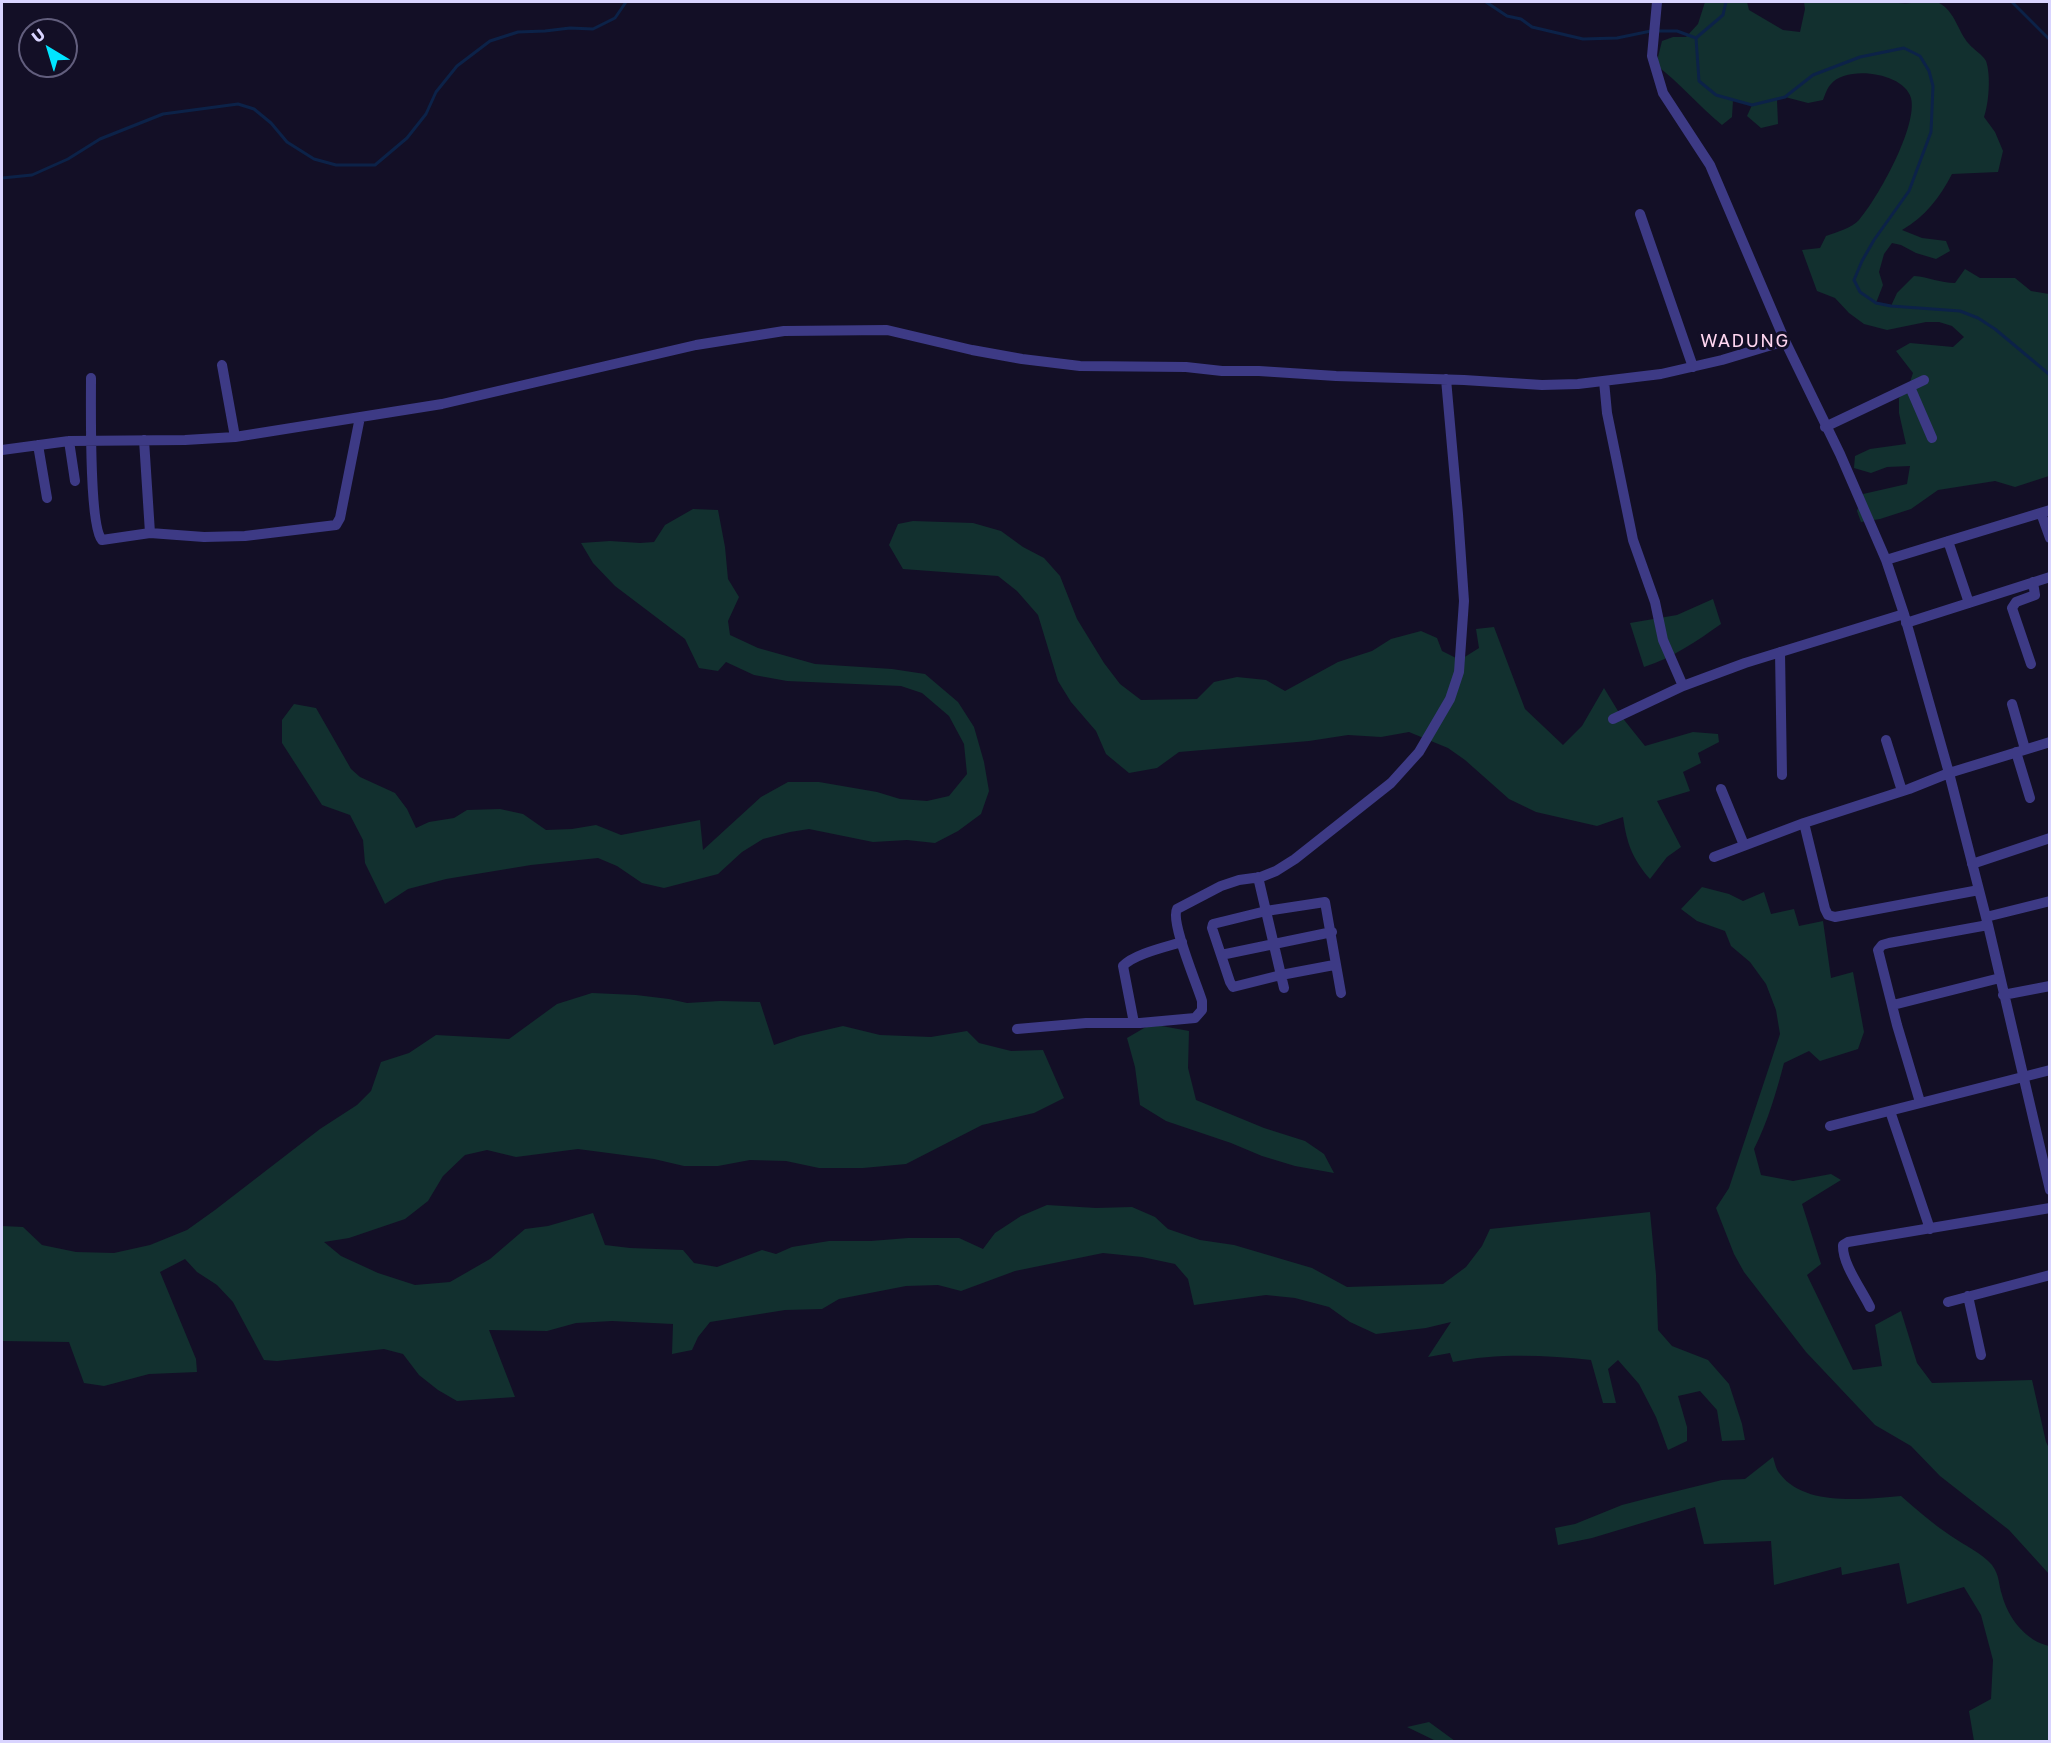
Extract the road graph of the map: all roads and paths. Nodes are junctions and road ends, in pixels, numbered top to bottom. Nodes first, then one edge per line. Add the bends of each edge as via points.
1 (1657, 2) edge
2 (1640, 214) dead end
3 (1785, 341) junction
4 (222, 365) dead end
5 (1693, 367) junction
6 (91, 378) dead end
7 (1446, 379) junction
8 (1924, 380) dead end
9 (1604, 381) junction
10 (1910, 387) junction
11 (360, 417) junction
12 (1826, 427) junction
13 (235, 437) junction
14 (1932, 438) dead end
15 (144, 440) junction
16 (69, 441) junction
17 (90, 442) junction
18 (38, 445) junction
19 (2, 450) edge
20 (75, 481) dead end
21 (47, 498) dead end
22 (2045, 511) edge
23 (150, 533) junction
24 (2049, 538) edge
25 (1948, 541) junction
26 (1886, 560) junction
27 (2049, 577) edge
28 (2033, 582) junction
29 (1969, 603) junction
30 (1905, 619) junction
31 (1780, 652) junction
32 (2031, 664) dead end
33 (1683, 686) junction
34 (2012, 704) dead end
35 (1613, 719) dead end
36 (1886, 740) dead end
37 (2049, 742) edge
38 (2020, 751) junction
39 (1949, 773) junction
40 (1782, 775) dead end
41 (1721, 789) dead end
42 (1902, 791) junction
43 (2030, 798) dead end
44 (1804, 823) junction
45 (2049, 838) edge
46 (1744, 845) junction
47 (1714, 857) dead end
48 (1972, 864) junction
49 (1258, 877) junction
50 (1979, 890) junction
51 (2049, 902) edge
52 (1266, 911) junction
53 (1987, 921) junction
54 (1332, 932) junction
55 (1182, 942) junction
56 (1273, 944) junction
57 (1221, 955) junction
58 (1334, 965) junction
59 (1281, 975) junction
60 (2000, 978) junction
61 (2049, 986) edge
62 (1284, 988) dead end
63 (1341, 993) dead end
64 (2003, 995) junction
65 (1893, 1005) junction
66 (1134, 1023) junction
67 (1017, 1029) dead end
68 (2049, 1070) edge
69 (2022, 1077) junction
70 (1920, 1102) junction
71 (1890, 1111) junction
72 (1830, 1126) dead end
73 (2049, 1190) edge
74 (2049, 1208) edge
75 (1930, 1229) junction
76 (2049, 1275) edge
77 (1968, 1296) junction
78 (1948, 1302) dead end
79 (1870, 1308) dead end
80 (1981, 1355) dead end

1 - 3 street via 1652,56 1663,93 1710,165
2 - 5 street
3 - 5 street
3 - 12 street
4 - 13 street
5 - 9 street
6 - 17 street
7 - 9 street via 1542,385
7 - 11 street via 1080,366 1022,360 887,330 784,331 696,345 442,404
7 - 49 street via 1464,601 1459,672 1450,699 1419,752 1391,783 1295,859
8 - 10 street
9 - 33 street via 1633,540 1655,602 1663,640
10 - 12 street
10 - 14 street
11 - 13 street
11 - 23 street via 336,525 244,536
12 - 26 street
13 - 15 street
15 - 17 street
15 - 23 street
16 - 17 street
16 - 18 street
16 - 20 street
17 - 23 street via 100,538
18 - 19 street
18 - 21 street
22 - 24 street
22 - 25 street
25 - 26 street
25 - 29 street
26 - 30 street
27 - 28 street
28 - 29 street
28 - 32 street via 2036,596 2016,602 2012,608
29 - 30 street
30 - 31 street
30 - 39 street
31 - 33 street
31 - 40 street
33 - 35 street
34 - 38 street
36 - 42 street
37 - 38 street
38 - 39 street
38 - 43 street
39 - 42 street
39 - 48 street
41 - 46 street
42 - 44 street
44 - 46 street
44 - 50 street via 1828,915
45 - 48 street
46 - 47 street
48 - 50 street
49 - 52 street
49 - 55 street via 1221,886 1177,909 1175,917
50 - 53 street
51 - 53 street
52 - 54 street via 1325,902
52 - 56 street
52 - 57 street via 1213,924
53 - 60 street
53 - 65 street via 1882,945 1878,958
54 - 56 street
54 - 58 street
55 - 66 street via 1124,963
55 - 66 street via 1202,1001 1200,1014 1196,1018
56 - 57 street
56 - 59 street
57 - 59 street via 1233,987
58 - 59 street
58 - 63 street
59 - 62 street
60 - 64 street
60 - 65 street
61 - 64 street
64 - 69 street
65 - 70 street
66 - 67 street
68 - 69 street
69 - 70 street
69 - 73 street
70 - 71 street
71 - 72 street
71 - 75 street
74 - 75 street
75 - 79 street via 1863,1238 1843,1245 1851,1272
76 - 77 street
77 - 78 street
77 - 80 street

